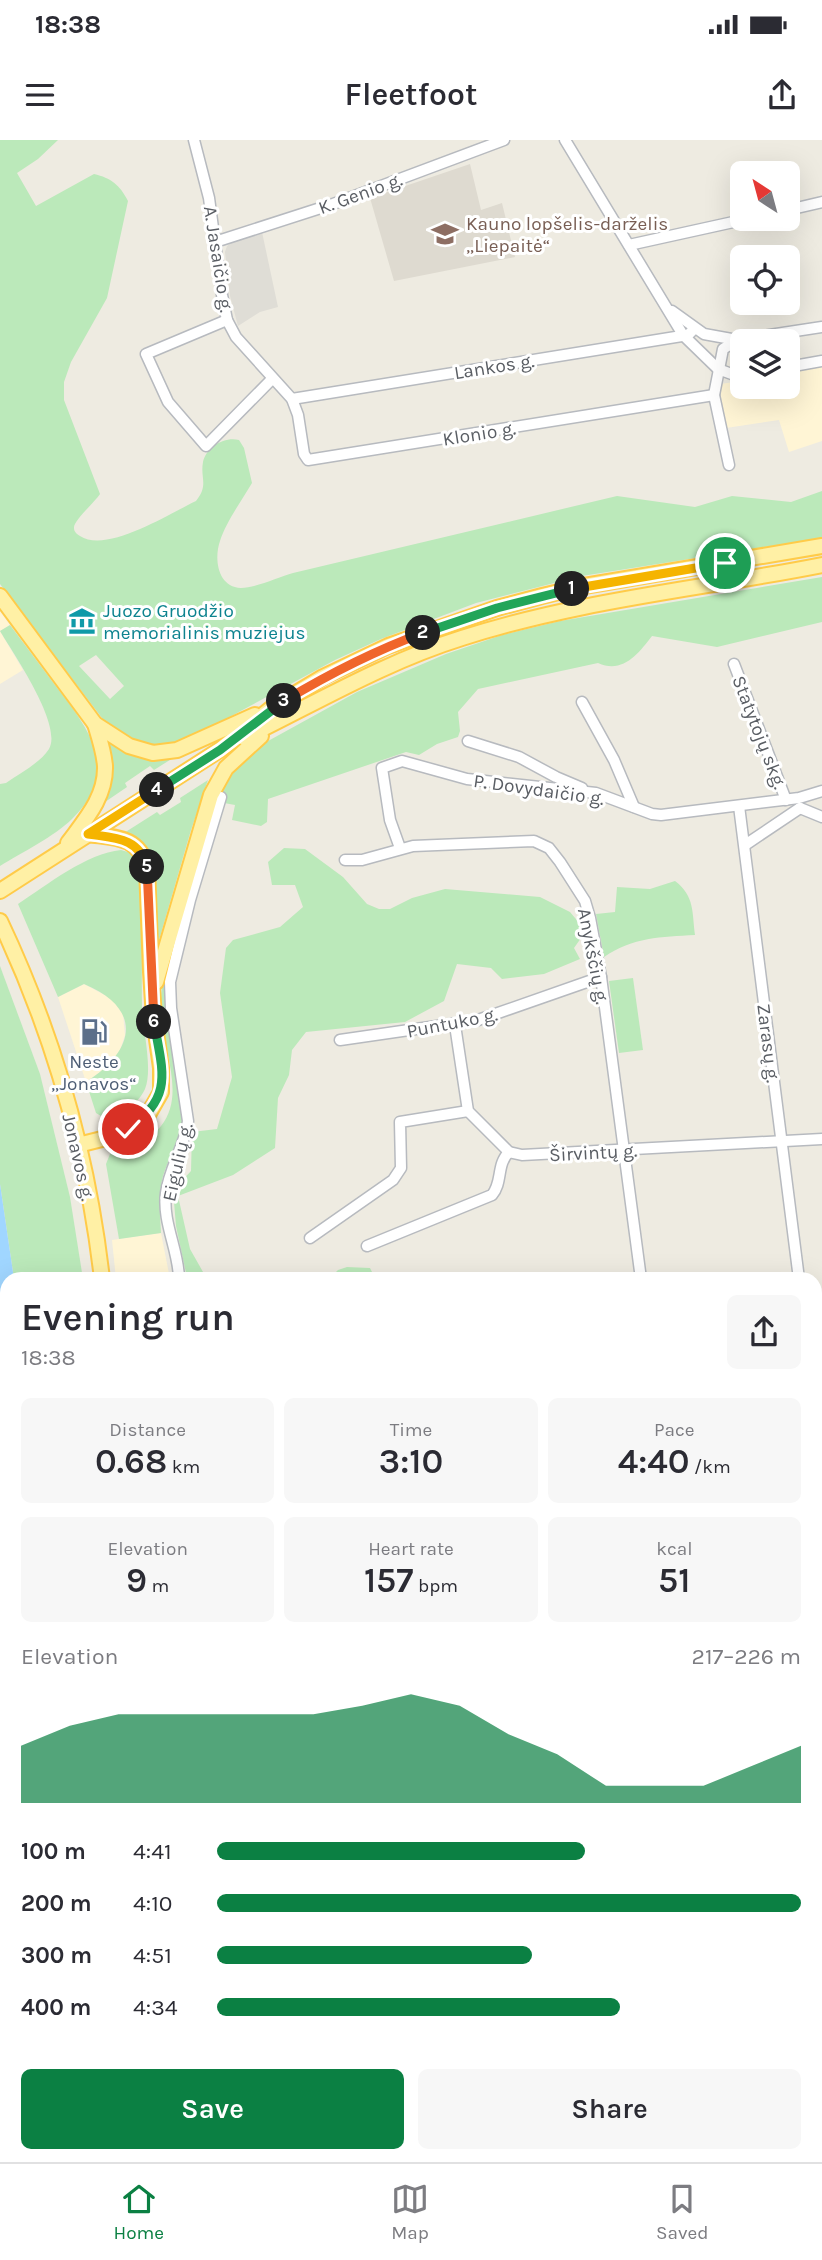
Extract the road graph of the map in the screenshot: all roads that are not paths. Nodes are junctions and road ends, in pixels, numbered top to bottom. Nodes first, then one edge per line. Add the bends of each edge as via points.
1 (194, 140) edge
2 (504, 140) edge
3 (565, 140) edge
4 (822, 202) edge
5 (800, 207) edge
6 (730, 223) edge
7 (215, 242) junction
8 (628, 245) junction
9 (666, 306) junction
10 (227, 320) junction
11 (822, 327) edge
12 (694, 329) junction
13 (800, 330) edge
14 (683, 335) junction
15 (730, 339) edge
16 (730, 344) edge
17 (822, 362) edge
18 (800, 365) edge
19 (718, 369) junction
20 (730, 373) edge
21 (272, 379) junction
22 (714, 395) junction
23 (292, 399) junction
24 (729, 465) dead end
25 (822, 546) edge
26 (822, 565) edge
27 (0, 596) edge
28 (734, 664) dead end
29 (582, 702) dead end
30 (276, 714) junction
31 (95, 723) junction
32 (468, 741) dead end
33 (822, 791) edge
34 (596, 793) junction
35 (221, 797) dead end
36 (786, 800) junction
37 (799, 803) junction
38 (739, 806) junction
39 (634, 807) junction
40 (822, 817) edge
41 (88, 834) junction
42 (203, 838) junction
43 (745, 845) junction
44 (400, 848) junction
45 (62, 851) junction
46 (345, 860) dead end
47 (0, 891) edge
48 (0, 921) edge
49 (601, 976) junction
50 (153, 990) junction
51 (455, 1026) junction
52 (340, 1040) dead end
53 (468, 1111) junction
54 (822, 1139) edge
55 (781, 1142) junction
56 (78, 1145) junction
57 (623, 1150) junction
58 (509, 1152) junction
59 (310, 1238) dead end
60 (367, 1246) dead end
61 (101, 1272) edge
62 (178, 1272) edge
63 (641, 1272) edge
64 (798, 1272) edge

1 - 7 street, A. Jasaičio g.
2 - 7 street, K. Genio g.
3 - 8 street
4 - 5 street
6 - 8 street
7 - 10 street, A. Jasaičio g.
8 - 9 street
9 - 12 street
9 - 14 street
10 - 21 street, A. Jasaičio g.
10 - 21 street via 146,354 168,402 206,446
11 - 13 street
12 - 14 street, Lankos g.
12 - 15 street
14 - 19 street
14 - 23 street, Lankos g.
16 - 19 street via 723,349
17 - 18 street
19 - 20 street
19 - 22 street
21 - 23 street, A. Jasaičio g.
22 - 23 street, Klonio g. via 308,460
22 - 24 street
25 - 30 main road via 584,586 497,608 388,646 323,677
26 - 30 main road via 582,606 515,622 458,639
27 - 31 main road
28 - 36 street, Statytojų skg.
29 - 39 street
30 - 31 main road via 177,750 158,752 129,746
30 - 41 main road
30 - 42 main road via 226,768 211,796
31 - 45 main road via 105,764 103,787
32 - 34 street via 519,757
33 - 37 street, P. Dovydaičio g.
34 - 39 street, P. Dovydaičio g.
34 - 44 street, P. Dovydaičio g. via 467,779 402,761 382,768 390,820
35 - 42 street, Eigulių g.
36 - 37 street, P. Dovydaičio g.
36 - 38 street, P. Dovydaičio g.
37 - 40 street
37 - 43 street
38 - 39 street, P. Dovydaičio g. via 661,815
38 - 43 street, Zarasų g.
41 - 45 main road
41 - 50 main road via 130,841 145,858
42 - 50 main road
42 - 62 street, Eigulių g. via 170,982 188,1121 166,1193
43 - 55 street, Zarasų g.
44 - 46 street, Anykščių g. via 362,860
44 - 49 street, Anykščių g. via 543,844 585,901
45 - 47 main road
48 - 56 main road, Jonavos g. via 37,1007
49 - 51 street, Puntuko g.
49 - 57 street, Anykščių g.
50 - 56 main road via 162,1084 156,1103 128,1129
51 - 52 street, Puntuko g.
51 - 53 street
53 - 58 street
53 - 59 street via 400,1122 401,1168 393,1181
54 - 55 street, Širvintų g.
55 - 57 street, Širvintų g.
55 - 64 street, Zarasų g.
56 - 61 main road, Jonavos g.
57 - 58 street, Širvintų g.
57 - 63 street, Anykščių g.
58 - 60 street via 501,1162 492,1195

